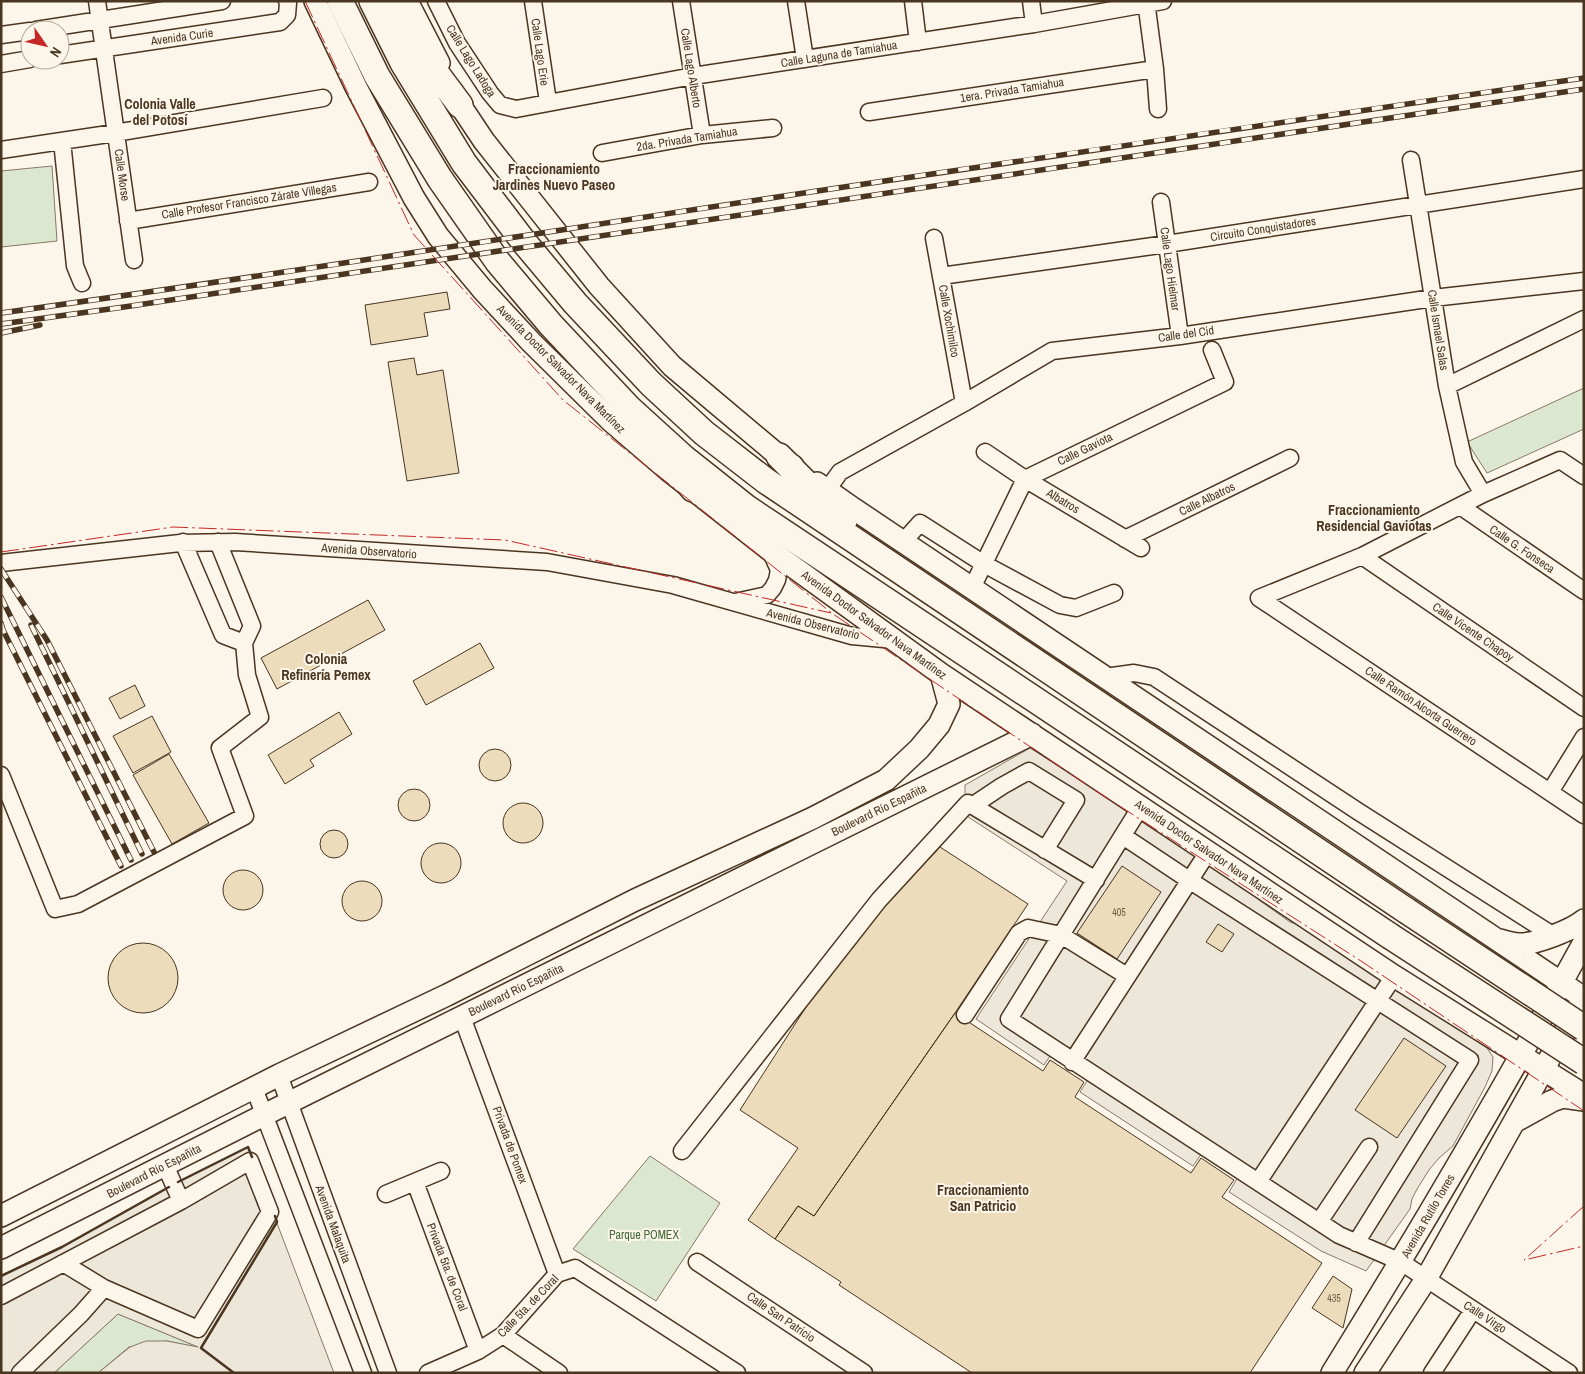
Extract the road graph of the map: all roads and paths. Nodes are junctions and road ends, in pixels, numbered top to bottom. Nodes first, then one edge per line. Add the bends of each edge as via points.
1 (96, 1) edge
2 (222, 1) edge
3 (287, 1) edge
4 (315, 1) edge
5 (340, 1) edge
6 (372, 1) edge
7 (382, 1) edge
8 (407, 1) edge
9 (436, 1) edge
10 (533, 1) edge
11 (681, 1) edge
12 (796, 1) edge
13 (913, 1) edge
14 (1030, 1) edge
15 (1152, 2) edge
16 (99, 20) junction
17 (1034, 24) junction
18 (70, 25) edge
19 (20, 32) edge
20 (1, 35) edge
21 (918, 42) junction
22 (103, 48) junction
23 (70, 53) edge
24 (804, 59) junction
25 (20, 61) edge
26 (1, 64) edge
27 (1155, 68) junction
28 (693, 76) junction
29 (323, 98) dead end
30 (548, 102) junction
31 (460, 106) junction
32 (516, 109) joint
33 (1158, 109) dead end
34 (869, 112) dead end
35 (773, 128) dead end
36 (116, 133) junction
37 (702, 135) junction
38 (62, 141) junction
39 (1, 150) edge
40 (602, 153) dead end
41 (1411, 160) dead end
42 (1584, 179) edge
43 (369, 182) dead end
44 (1161, 202) dead end
45 (1418, 204) junction
46 (128, 221) junction
47 (934, 238) dead end
48 (1166, 244) junction
49 (134, 260) dead end
50 (941, 276) junction
51 (1584, 281) edge
52 (82, 283) dead end
53 (1433, 298) junction
54 (1584, 319) edge
55 (1180, 336) junction
56 (1212, 350) dead end
57 (1447, 386) junction
58 (964, 404) junction
59 (629, 408) junction
60 (986, 452) dead end
61 (779, 456) junction
62 (1290, 458) dead end
63 (1584, 476) edge
64 (1025, 478) junction
65 (692, 489) junction
66 (827, 490) junction
67 (1482, 492) junction
68 (1460, 506) junction
69 (1125, 539) junction
70 (183, 542) junction
71 (218, 542) junction
72 (903, 542) junction
73 (1141, 548) dead end
74 (770, 550) junction
75 (1362, 556) junction
76 (1, 563) edge
77 (886, 563) junction
78 (984, 564) junction
79 (972, 588) junction
80 (1584, 591) edge
81 (1114, 593) dead end
82 (733, 603) junction
83 (894, 640) junction
84 (244, 644) junction
85 (941, 674) junction
86 (1105, 677) junction
87 (1584, 708) edge
88 (1032, 734) junction
89 (1584, 736) edge
90 (1, 774) edge
91 (1550, 792) junction
92 (972, 806) junction
93 (1141, 806) junction
94 (1584, 815) edge
95 (1123, 836) junction
96 (1045, 850) junction
97 (1208, 852) junction
98 (1096, 880) junction
99 (1189, 880) junction
100 (1584, 920) edge
101 (1061, 935) junction
102 (1554, 936) junction
103 (1497, 940) junction
104 (1584, 942) edge
105 (1127, 976) junction
106 (1394, 976) junction
107 (1562, 983) junction
108 (1584, 997) edge
109 (1379, 1000) junction
110 (965, 1015) dead end
111 (462, 1016) junction
112 (1584, 1028) edge
113 (1520, 1057) junction
114 (1072, 1062) junction
115 (1584, 1062) edge
116 (1543, 1070) junction
117 (279, 1075) junction
118 (254, 1088) junction
119 (1584, 1095) edge
120 (1584, 1100) edge
121 (289, 1103) junction
122 (264, 1115) junction
123 (1514, 1122) junction
124 (1369, 1147) dead end
125 (682, 1151) dead end
126 (165, 1165) junction
127 (441, 1171) dead end
128 (415, 1182) junction
129 (1258, 1182) junction
130 (386, 1194) dead end
131 (181, 1201) junction
132 (1, 1216) edge
133 (1319, 1222) junction
134 (1356, 1243) junction
135 (1, 1248) edge
136 (697, 1262) dead end
137 (1401, 1262) junction
138 (63, 1263) junction
139 (557, 1274) junction
140 (1426, 1279) junction
141 (104, 1288) junction
142 (1, 1296) edge
143 (1473, 1310) junction
144 (503, 1335) junction
145 (478, 1351) junction
146 (1544, 1366) edge
147 (20, 1373) edge
148 (363, 1373) edge
149 (388, 1373) edge
150 (428, 1373) edge
151 (559, 1373) edge
152 (737, 1373) edge
153 (864, 1373) edge
154 (1332, 1373) edge
155 (1365, 1373) edge
156 (1432, 1373) edge
157 (1569, 1373) edge

1 - 16 street, Calle Morse
2 - 16 street
3 - 22 street, Avenida Curie via 287,15 280,22
4 - 65 main road, Avenida Doctor Salvador Nava Martínez via 414,198 438,236 531,342 611,422
5 - 59 highway, Avenida Doctor Salvador Nava Martínez via 376,76 440,179 498,262 551,325
6 - 77 highway via 403,63 464,163 575,303 651,384 704,433 766,481
7 - 31 highway
8 - 31 main road
9 - 32 street, Calle Lago Ladoga via 457,43 490,93 500,105
10 - 30 street, Calle Lago Erie
11 - 28 street, Calle Lago Alberto
12 - 24 street
13 - 21 street
14 - 17 street
15 - 17 street, Calle Laguna de Tamiahua
15 - 27 street
16 - 18 street
16 - 22 street, Calle Morse
17 - 21 street, Calle Laguna de Tamiahua
19 - 20 street
21 - 24 street, Calle Laguna de Tamiahua
22 - 23 street, Avenida Curie
22 - 36 street, Calle Morse
24 - 28 street, Calle Laguna de Tamiahua
25 - 26 street
27 - 33 street
27 - 34 street, 1era. Privada Tamiahua
28 - 30 street, Calle Laguna de Tamiahua
28 - 37 street, Calle Lago Alberto
29 - 36 street
30 - 32 street, Calle Laguna de Tamiahua
31 - 61 main road via 599,286 672,366
35 - 37 street, 2da. Privada Tamiahua
36 - 38 street
36 - 46 street, Calle Morse
37 - 40 street, 2da. Privada Tamiahua
38 - 39 street
38 - 52 street via 75,266
41 - 45 street, Calle Ismael Salas
42 - 45 street, Circuito Conquistadores
43 - 46 street, Calle Profesor Francisco Zárate Villegas
44 - 48 street, Calle Lago Hielmar
45 - 48 street, Circuito Conquistadores
45 - 53 street, Calle Ismael Salas
46 - 49 street, Calle Morse
47 - 50 street, Calle Xochimilco
48 - 50 street, Circuito Conquistadores
48 - 55 street, Calle Lago Hielmar
50 - 58 street, Calle Xochimilco
51 - 53 street, Calle del Cid
53 - 55 street, Calle del Cid
53 - 57 street, Calle Ismael Salas
54 - 57 street
55 - 58 street, Calle del Cid via 1052,351
56 - 64 street, Calle Gaviota via 1224,382
57 - 67 street, Calle Ismael Salas via 1464,462
58 - 66 street, Calle del Cid via 840,472
59 - 65 highway
59 - 115 highway, Avenida Doctor Salvador Nava Martínez, bridge via 684,458 747,508
60 - 64 street, Albatros
61 - 66 main road
61 - 77 highway
62 - 69 street, Calle Albatros
63 - 67 street via 1560,460
64 - 69 street, Albatros
64 - 78 street
65 - 74 main road, Avenida Doctor Salvador Nava Martínez
66 - 72 main road
67 - 68 street
68 - 75 street
68 - 80 street, Calle G. Fonseca
69 - 73 street, Albatros
70 - 71 street, Avenida Observatorio
70 - 76 street, Avenida Observatorio
70 - 84 street via 223,635
71 - 82 street, Avenida Observatorio via 547,562 673,585
71 - 84 street via 252,626
72 - 78 street via 920,523
72 - 79 main road
74 - 82 street, Avenida Observatorio via 779,570 773,588 767,595
74 - 83 main road, Avenida Doctor Salvador Nava Martínez
75 - 87 street, Calle Vicente Chapoy
75 - 91 street, Calle Ramón Alcorta Guerrero via 1259,598
77 - 112 highway, bridge
78 - 79 street
78 - 81 street via 1060,605 1076,608
79 - 86 main road
82 - 83 street, Avenida Observatorio via 852,636
83 - 85 main road, Avenida Doctor Salvador Nava Martínez
84 - 90 street via 247,675 260,717 220,748 245,816 78,904 55,909
85 - 88 main road, Avenida Doctor Salvador Nava Martínez
85 - 117 main road, Boulevard Río Españita via 949,704 939,725 886,780
86 - 102 street via 1134,673 1154,677
86 - 103 main road
88 - 93 main road, Avenida Doctor Salvador Nava Martínez
88 - 111 main road, Boulevard Río Españita
89 - 91 street
91 - 94 street, Calle Ramón Alcorta Guerrero
92 - 96 street
92 - 96 street via 1030,771 1076,800
92 - 125 street via 968,803 879,900
93 - 95 street
93 - 97 main road, Avenida Doctor Salvador Nava Martínez
95 - 98 street
95 - 99 street
96 - 98 street
97 - 99 street
97 - 106 main road, Avenida Doctor Salvador Nava Martínez
98 - 101 street
99 - 105 street
99 - 109 street
100 - 102 main road
101 - 105 street
101 - 110 street via 1028,928 1019,933
101 - 114 street, Calle Virgo via 1009,1019
102 - 103 main road via 1520,944
103 - 107 main road
104 - 107 main road, Avenida Rutilo Torres
105 - 114 street
106 - 109 street
106 - 113 main road, Avenida Doctor Salvador Nava Martínez
107 - 108 main road
107 - 113 main road, Avenida Rutilo Torres
108 - 116 main road
109 - 129 street
109 - 134 street via 1470,1060
111 - 121 main road, Boulevard Río Españita
111 - 139 street, Privada de Pomex
113 - 116 main road, Avenida Doctor Salvador Nava Martínez
113 - 137 main road, Avenida Rutilo Torres
114 - 129 street, Calle Virgo
116 - 119 main road, Avenida Doctor Salvador Nava Martínez
116 - 123 main road
117 - 118 main road, Boulevard Río Españita
117 - 121 street, Avenida Malaquita
118 - 122 street, Avenida Malaquita
118 - 132 main road, Boulevard Río Españita
120 - 123 main road via 1563,1097
121 - 122 main road, Boulevard Río Españita
121 - 149 street, Avenida Malaquita
122 - 126 main road, Boulevard Río Españita
122 - 148 street, Avenida Malaquita
123 - 140 main road
124 - 133 street
126 - 131 street
126 - 135 main road, Boulevard Río Españita
127 - 128 street
128 - 130 street
128 - 145 street, Privada 5ta. de Coral
129 - 133 street, Calle Virgo
131 - 138 street
131 - 141 street via 250,1161 270,1212 198,1328
133 - 134 street, Calle Virgo
134 - 137 street, Calle Virgo
136 - 153 street, Calle San Patricio
137 - 140 street, Calle Virgo
137 - 154 main road, Avenida Rutilo Torres
138 - 141 street
138 - 142 street
139 - 144 street, Calle 5ta. de Coral
139 - 152 street, Calle 5ta. de Coral via 575,1268
140 - 143 street, Calle Virgo
140 - 155 main road
141 - 147 street
143 - 146 street, Calle Virgo
143 - 156 street
144 - 145 street, Calle 5ta. de Coral
144 - 151 street
145 - 150 street, Calle 5ta. de Coral
146 - 157 street, Calle Virgo

